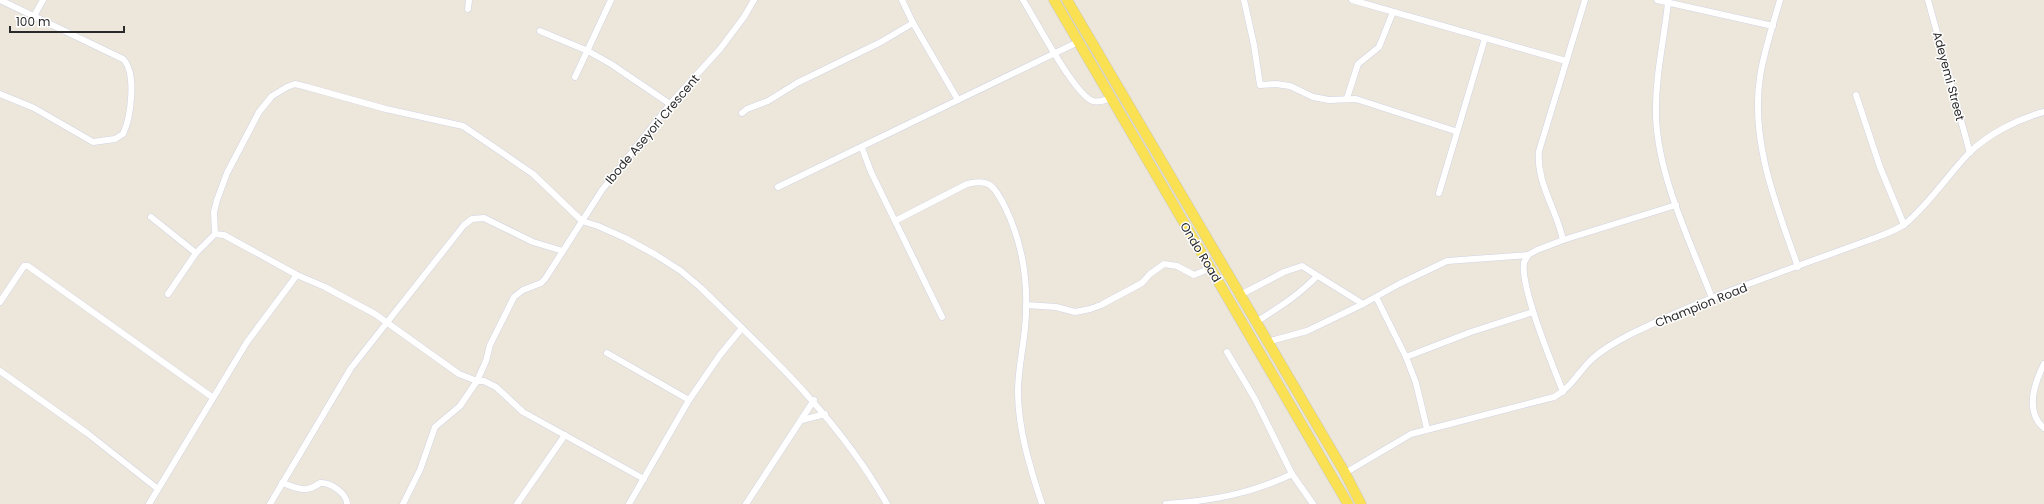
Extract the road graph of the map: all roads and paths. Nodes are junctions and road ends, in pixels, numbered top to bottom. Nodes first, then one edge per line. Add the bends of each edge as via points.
1 (0, 0) edge
2 (42, 0) edge
3 (469, 0) edge
4 (611, 0) edge
5 (754, 0) edge
6 (902, 0) edge
7 (1023, 0) edge
8 (1054, 0) edge
9 (1067, 0) edge
10 (1244, 0) edge
11 (1352, 0) edge
12 (1585, 0) edge
13 (1657, 0) edge
14 (1780, 0) edge
15 (1928, 0) edge
16 (1364, 2) edge
17 (1668, 3) junction
18 (468, 9) dead end
19 (1393, 12) junction
20 (34, 16) junction
21 (913, 23) junction
22 (1773, 26) junction
23 (540, 31) dead end
24 (1484, 38) junction
25 (1078, 42) junction
26 (588, 52) junction
27 (1054, 53) junction
28 (1566, 61) junction
29 (575, 77) dead end
30 (0, 94) edge
31 (1856, 95) dead end
32 (1111, 98) junction
33 (1347, 98) junction
34 (958, 100) junction
35 (670, 104) junction
36 (2044, 112) edge
37 (742, 113) dead end
38 (1455, 131) junction
39 (862, 148) junction
40 (1970, 153) junction
41 (1174, 181) junction
42 (778, 187) dead end
43 (1164, 188) junction
44 (1439, 192) dead end
45 (1676, 205) junction
46 (151, 217) dead end
47 (582, 221) junction
48 (895, 221) junction
49 (1904, 225) junction
50 (215, 234) junction
51 (1563, 240) junction
52 (563, 251) junction
53 (196, 253) junction
54 (1528, 255) junction
55 (1798, 267) junction
56 (1211, 268) junction
57 (297, 275) junction
58 (1317, 276) junction
59 (168, 294) dead end
60 (1240, 295) junction
61 (1376, 297) junction
62 (1712, 298) junction
63 (0, 302) edge
64 (1363, 304) junction
65 (1026, 305) junction
66 (1533, 312) junction
67 (942, 317) dead end
68 (387, 322) junction
69 (1256, 322) junction
70 (742, 328) junction
71 (1267, 342) junction
72 (1227, 352) dead end
73 (607, 353) dead end
74 (1406, 356) junction
75 (2044, 364) edge
76 (0, 371) edge
77 (477, 381) junction
78 (1563, 392) junction
79 (212, 397) junction
80 (689, 400) junction
81 (814, 400) junction
82 (825, 414) junction
83 (802, 420) junction
84 (2044, 428) edge
85 (1427, 429) junction
86 (565, 435) junction
87 (1345, 473) junction
88 (1292, 474) junction
89 (644, 480) junction
90 (282, 483) junction
91 (158, 488) junction
92 (1194, 503) edge
93 (149, 504) edge
94 (270, 504) edge
95 (347, 504) edge
96 (403, 504) edge
97 (517, 504) edge
98 (629, 504) edge
99 (746, 504) edge
100 (887, 504) edge
101 (1042, 504) edge
102 (1166, 504) edge
103 (1313, 504) edge
104 (1348, 504) edge
105 (1361, 504) edge

1 - 20 street
2 - 20 street
3 - 18 street
4 - 26 street
5 - 35 street, Ibode Aseyori Crescent via 720,50
6 - 21 street
7 - 27 street
8 - 25 main road, Ondo Road
9 - 41 main road, Ondo Road
10 - 33 street via 1260,85 1290,86 1330,100
11 - 16 street
12 - 28 street
13 - 17 street
14 - 22 street
15 - 40 street, Adeyemi Street
16 - 19 street
17 - 22 street
17 - 45 street via 1656,91 1656,116 1665,169
19 - 24 street
19 - 33 street via 1379,47 1358,64
20 - 30 street via 127,62 131,90 130,109 123,134 115,139 93,142 34,108
21 - 34 street
21 - 37 street
22 - 55 street via 1763,58 1760,79 1760,136 1776,204
23 - 26 street
24 - 28 street
24 - 38 street
25 - 27 street
25 - 32 main road, Ondo Road
26 - 29 street
26 - 35 street via 611,64
27 - 32 street via 1088,99 1098,102
27 - 34 street
28 - 51 street via 1538,162 1540,176
31 - 49 street via 1880,167
32 - 43 main road, Ondo Road
33 - 38 street via 1387,108
34 - 39 street
35 - 47 street, Ibode Aseyori Crescent via 602,190
36 - 40 street, Champion Road via 1989,137
38 - 44 street
39 - 42 street
39 - 48 street
40 - 49 street, Champion Road
41 - 43 main road
41 - 60 main road, Ondo Road
43 - 56 main road, Ondo Road
45 - 51 street
45 - 62 street
46 - 53 street
47 - 50 street via 533,174 463,126 295,84 272,96 251,126 216,200
47 - 52 street, Ibode Aseyori Crescent
47 - 70 street via 625,238 662,259 701,288
48 - 65 street via 967,184 986,182 994,188 1015,228 1024,267
48 - 67 street
49 - 55 street, Champion Road
50 - 53 street
50 - 57 street via 224,235
51 - 54 street
52 - 68 street via 509,232 484,218 472,219 464,225
52 - 77 street, Ibode Aseyori Crescent via 541,283 523,290 514,297 490,345
53 - 59 street
54 - 61 street via 1447,261
54 - 66 street via 1524,263 1524,273
55 - 62 street, Champion Road
56 - 65 street via 1194,275 1177,266 1164,264 1142,283 1122,294 1101,305 1075,312 1056,307
56 - 104 main road, Ondo Road
57 - 68 street
57 - 79 street via 247,342
58 - 60 street via 1302,266 1297,267
58 - 64 street
58 - 69 street via 1305,289
60 - 69 main road, Ondo Road
61 - 64 street
61 - 74 street
62 - 78 street, Champion Road via 1614,343 1590,361 1571,386
63 - 79 street via 24,266 28,266
64 - 71 street via 1306,331
65 - 101 street via 1026,327 1018,391 1026,447
66 - 74 street
66 - 78 street
68 - 77 street via 459,374
68 - 90 street via 351,368
69 - 71 main road, Ondo Road
70 - 80 street
70 - 81 street
71 - 87 main road, Ondo Road
72 - 88 street via 1255,399
73 - 80 street
74 - 85 street via 1416,383
75 - 84 street via 2032,406 2037,422
76 - 91 street
77 - 86 street via 484,381 496,388 523,412
77 - 96 street, Ibode Aseyori Crescent via 460,406 435,428 420,470
78 - 85 street, Champion Road via 1515,408
79 - 91 street
80 - 89 street
81 - 82 street
81 - 83 street
82 - 83 street
82 - 100 street via 873,479
83 - 99 street
85 - 87 street, Champion Road via 1394,442
86 - 89 street
86 - 97 street
87 - 105 main road, Ondo Road
88 - 92 street via 1270,485
88 - 103 street
89 - 98 street
90 - 94 street
90 - 95 street via 304,490 314,488 320,483 330,485 346,497
91 - 93 street
92 - 102 street

